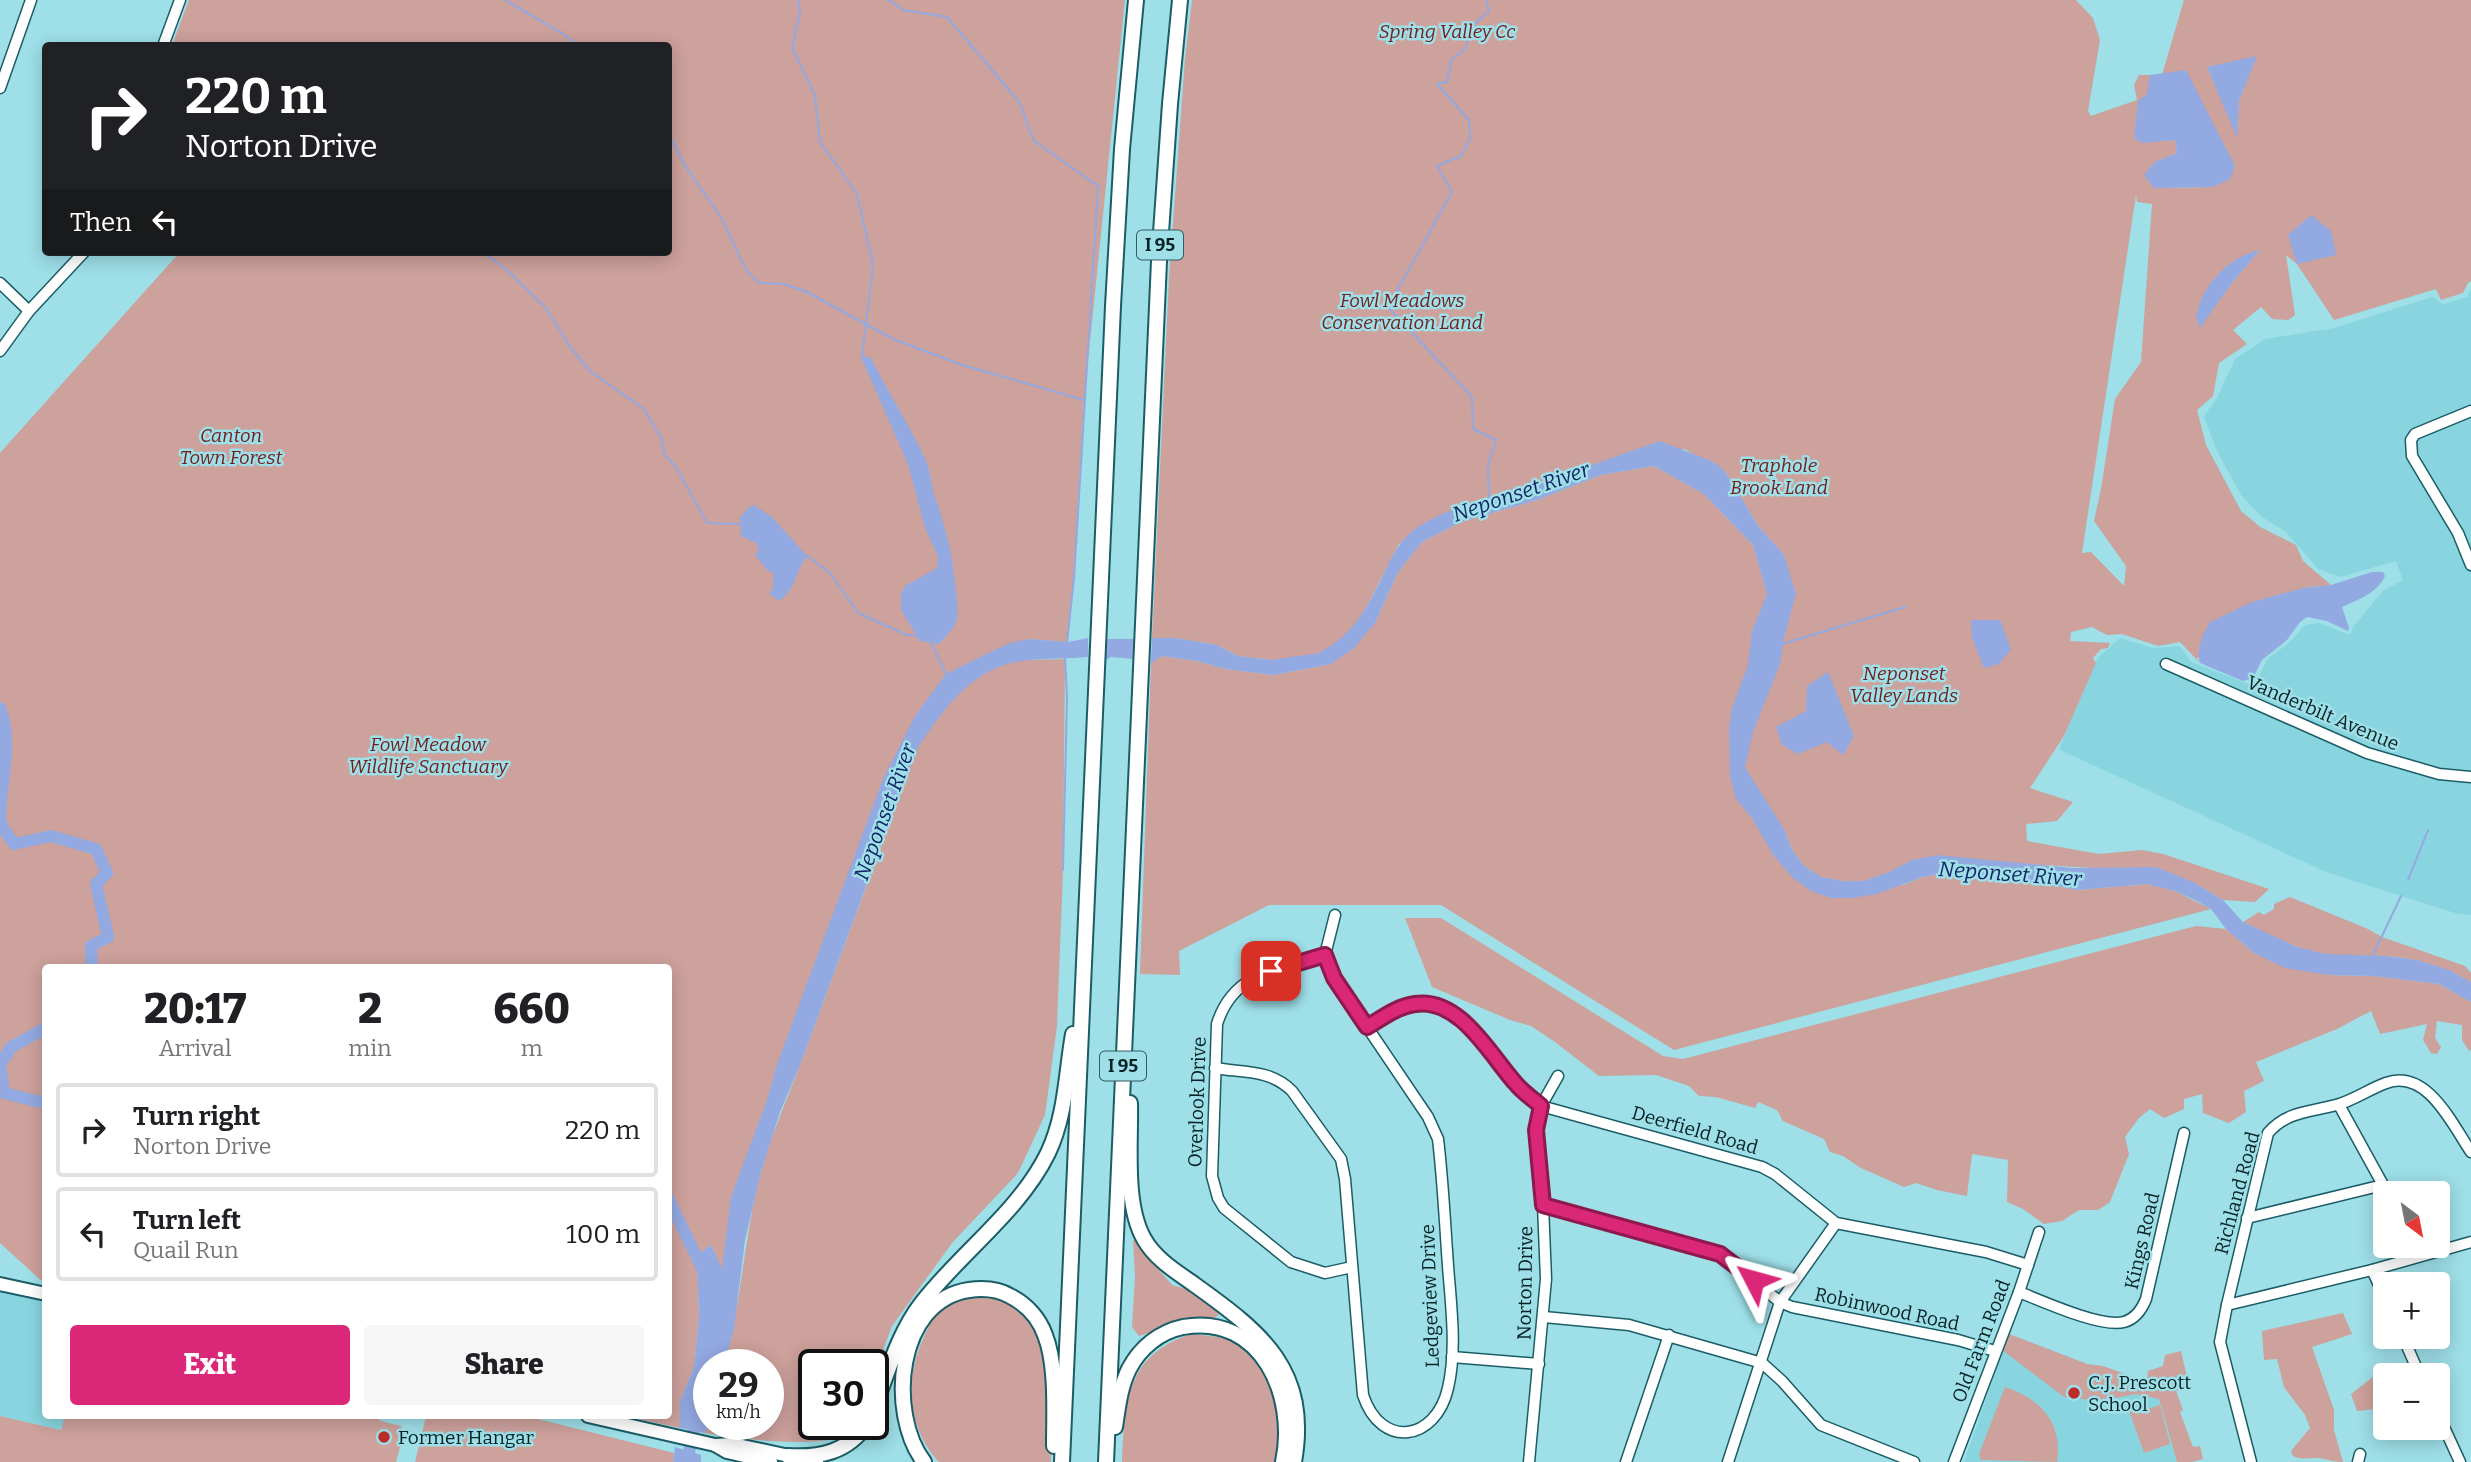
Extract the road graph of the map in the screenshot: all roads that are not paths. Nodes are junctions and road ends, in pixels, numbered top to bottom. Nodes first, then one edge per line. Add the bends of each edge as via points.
1 (31, 0) edge
2 (180, 0) edge
3 (1136, 0) edge
4 (1180, 0) edge
5 (164, 42) edge
6 (0, 88) edge
7 (80, 256) edge
8 (0, 283) edge
9 (29, 311) junction
10 (0, 351) edge
11 (2471, 411) edge
12 (2471, 565) edge
13 (2166, 664) dead end
14 (2471, 777) edge
15 (1335, 915) dead end
16 (1325, 955) junction
17 (1084, 977) junction
18 (1367, 1027) junction
19 (1124, 1036) junction
20 (1215, 1068) junction
21 (1558, 1076) dead end
22 (2339, 1105) junction
23 (1541, 1106) junction
24 (2184, 1133) dead end
25 (2471, 1152) edge
26 (2382, 1181) edge
27 (2373, 1192) edge
28 (1543, 1205) junction
29 (2247, 1218) junction
30 (1836, 1223) junction
31 (2039, 1232) dead end
32 (2471, 1242) edge
33 (2450, 1246) edge
34 (2404, 1258) edge
35 (2028, 1265) junction
36 (1352, 1267) junction
37 (2372, 1270) joint
38 (0, 1284) edge
39 (2019, 1292) junction
40 (42, 1293) edge
41 (1780, 1302) junction
42 (2227, 1305) junction
43 (1544, 1317) junction
44 (1669, 1335) junction
45 (1995, 1351) junction
46 (1452, 1357) junction
47 (1762, 1363) junction
48 (1539, 1364) junction
49 (889, 1370) edge
50 (601, 1419) edge
51 (853, 1440) edge
52 (2450, 1440) edge
53 (715, 1445) junction
54 (788, 1456) junction
55 (771, 1462) edge
56 (817, 1462) edge
57 (924, 1462) edge
58 (1054, 1462) edge
59 (1062, 1462) edge
60 (1106, 1462) edge
61 (1283, 1462) edge
62 (1294, 1462) edge
63 (1529, 1462) edge
64 (1626, 1462) edge
65 (1728, 1462) edge
66 (1914, 1462) edge
67 (1954, 1462) edge
68 (2251, 1462) edge
69 (2460, 1462) edge

1 - 6 street
2 - 5 street
3 - 17 highway, I 95 via 1117,227
4 - 19 highway, I 95 via 1159,261
7 - 9 street
8 - 9 street
9 - 10 street
11 - 12 street via 2415,434 2411,440 2412,456 2458,533
13 - 14 street, Vanderbilt Avenue via 2367,753 2439,774
15 - 16 street
16 - 18 street, Ledgeview Drive via 1334,978
16 - 20 street, Overlook Drive via 1256,976 1238,987 1217,1024
17 - 49 highway via 1058,1128 1047,1154 1023,1192 914,1314
17 - 59 highway, I 95
18 - 23 street via 1415,1004 1437,1006 1462,1020 1517,1086
18 - 46 street, Ledgeview Drive via 1438,1139
19 - 60 highway, I 95
19 - 62 highway via 1133,1199 1139,1230 1157,1256 1243,1320 1273,1353 1287,1379 1295,1409
20 - 36 street, Ledgeview Drive via 1259,1072 1284,1083 1330,1142 1341,1159 1345,1179
20 - 36 street, Overlook Drive via 1212,1176 1224,1208 1291,1262 1325,1273
21 - 23 street
22 - 25 street, Richland Road via 2387,1083 2417,1085 2437,1101
22 - 26 street
22 - 29 street, Richland Road via 2283,1118 2268,1133
23 - 28 street, Norton Drive via 1536,1130
23 - 30 street, Deerfield Road via 1762,1167
24 - 39 street, Kings Road via 2142,1309 2130,1319 2111,1323
27 - 29 street
28 - 41 street, Robinwood Road via 1720,1254
28 - 43 street, Norton Drive
29 - 42 street, Richland Road
30 - 35 street, Deerfield Road via 1986,1252
30 - 41 street
31 - 35 street, Old Farm Road
32 - 33 street
34 - 37 street
35 - 39 street, Old Farm Road
36 - 46 street, Ledgeview Drive via 1363,1395 1367,1409 1382,1426 1405,1433 1432,1421 1448,1389
37 - 42 street
38 - 40 main road
39 - 45 street, Old Farm Road
41 - 45 street, Robinwood Road
41 - 47 street
42 - 68 street, Richland Road via 2220,1342
43 - 44 street via 1629,1325
43 - 48 street, Norton Drive
44 - 47 street
44 - 64 street
45 - 67 street, Old Farm Road
46 - 48 street
47 - 65 street
47 - 66 street via 1821,1425
48 - 63 street, Norton Drive
50 - 53 main road
51 - 54 highway via 816,1456
52 - 69 street
53 - 54 main road via 733,1444
53 - 55 main road
54 - 56 main road
57 - 58 highway via 911,1440 903,1406 909,1349 918,1327 935,1306 955,1293 979,1289 999,1291 1018,1300 1045,1334 1051,1361
60 - 61 highway via 1123,1386 1134,1362 1165,1333 1200,1326 1241,1337 1270,1368 1285,1414

